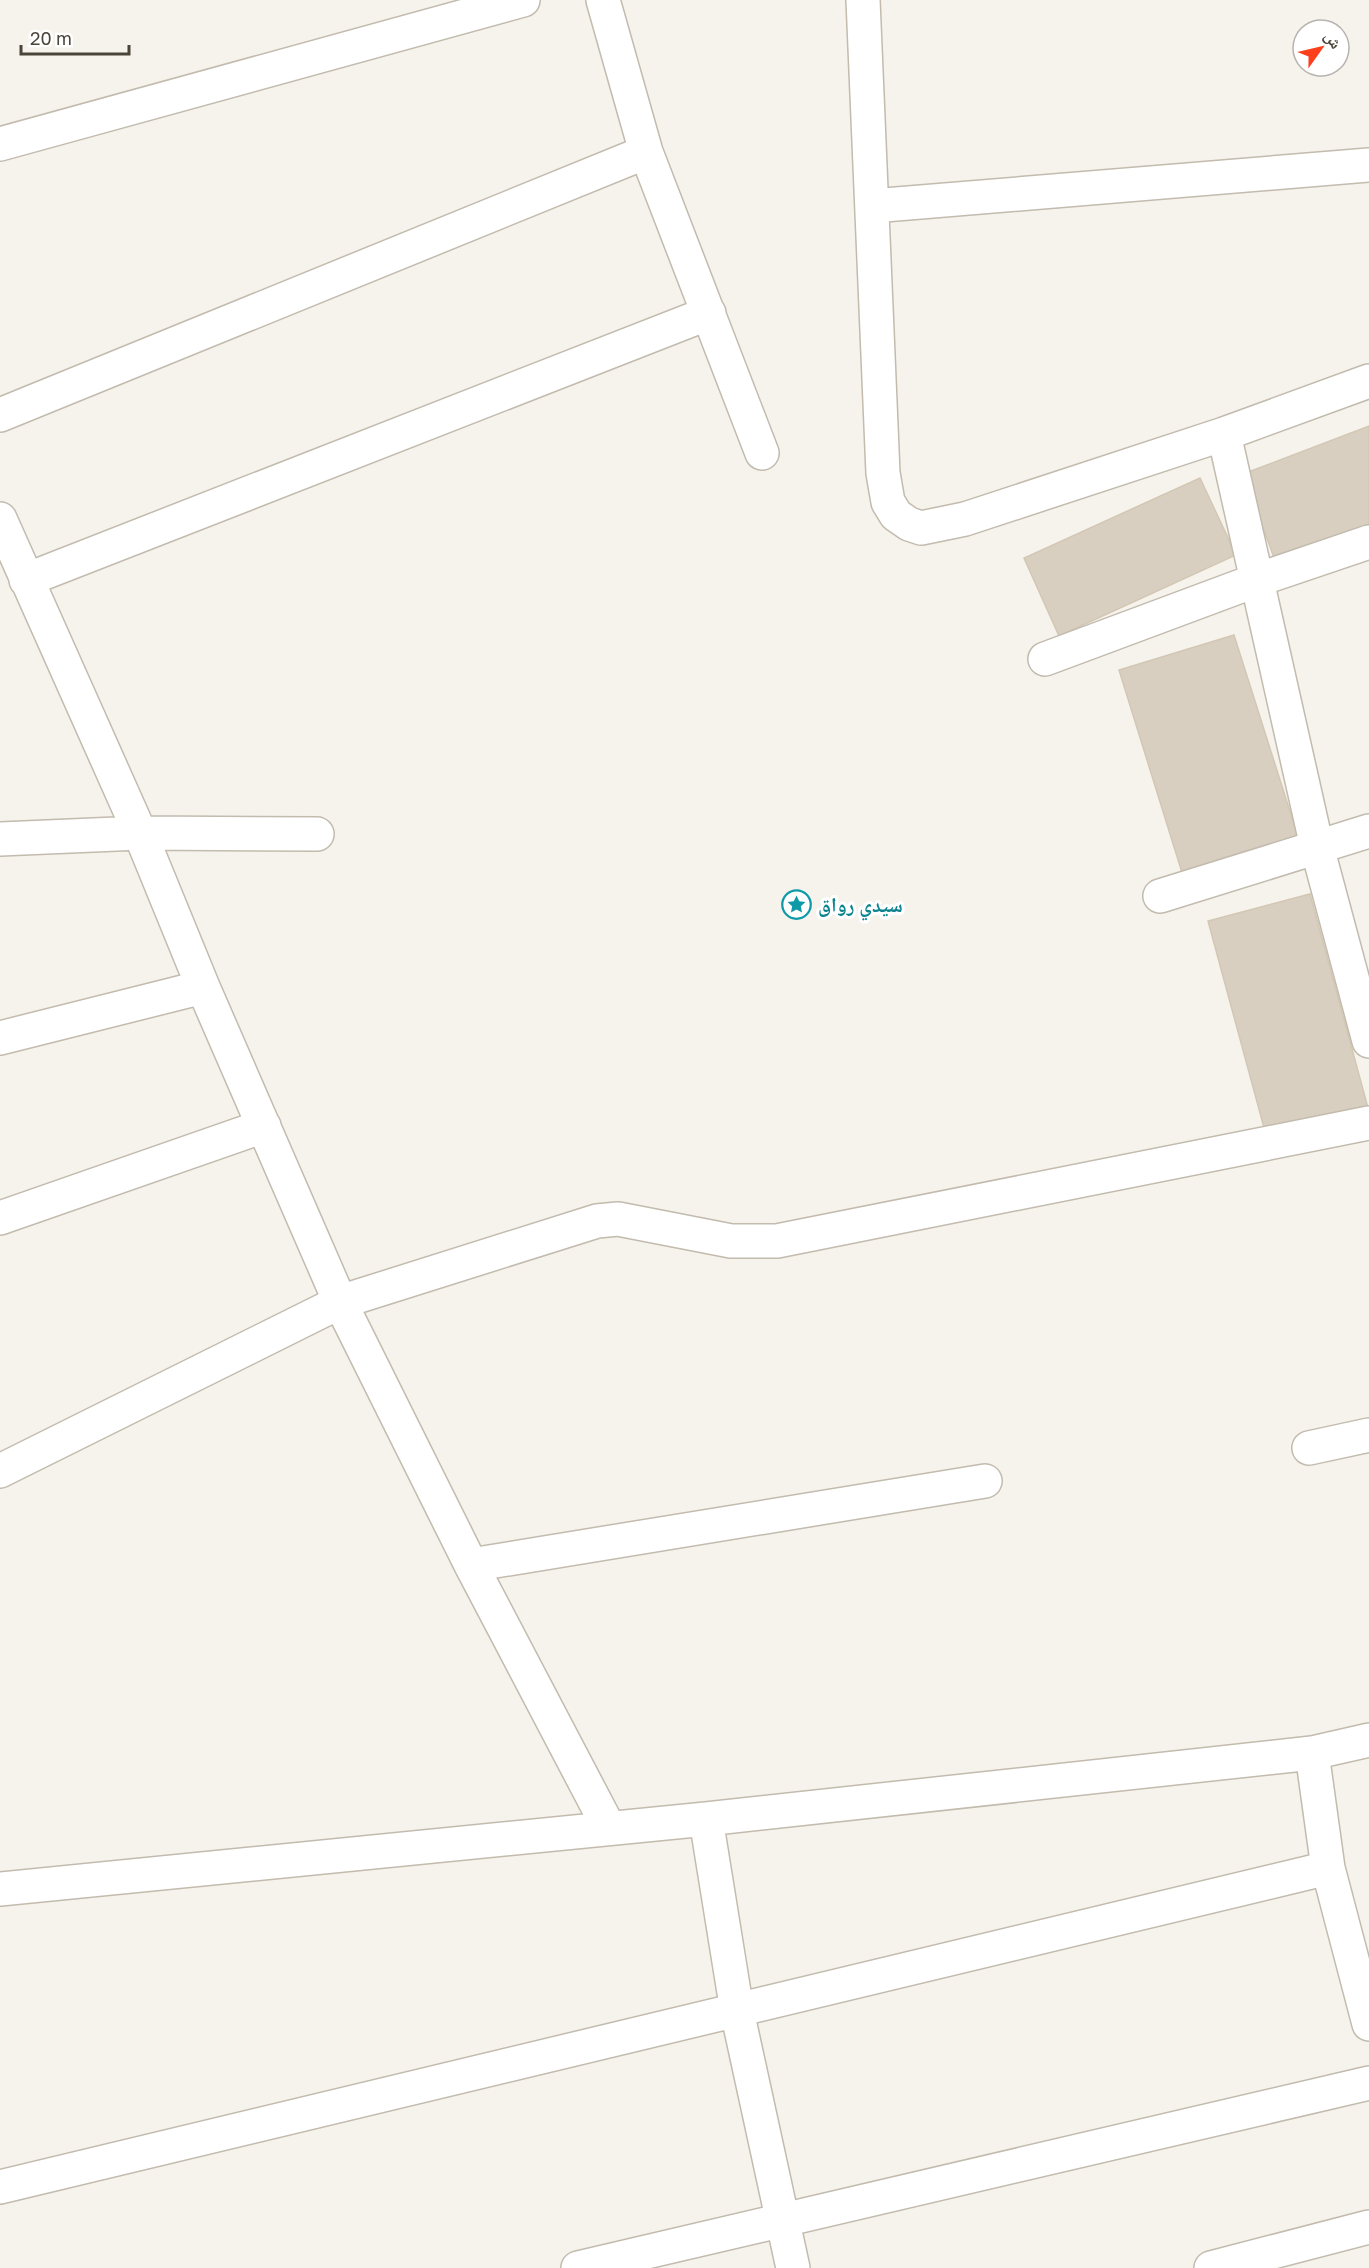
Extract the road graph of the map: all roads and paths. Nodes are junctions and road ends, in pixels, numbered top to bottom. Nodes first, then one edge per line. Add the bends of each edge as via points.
1 (523, 0) edge
2 (603, 0) edge
3 (863, 0) edge
4 (0, 144) edge
5 (646, 152) junction
6 (1369, 165) edge
7 (872, 206) junction
8 (709, 313) junction
9 (1369, 381) edge
10 (0, 415) edge
11 (1224, 434) junction
12 (762, 453) dead end
13 (0, 519) edge
14 (1369, 542) edge
15 (26, 580) junction
16 (1257, 580) junction
17 (1045, 659) dead end
18 (1369, 831) edge
19 (140, 833) junction
20 (317, 834) dead end
21 (0, 839) edge
22 (1317, 847) junction
23 (1160, 896) dead end
24 (203, 987) junction
25 (0, 1038) edge
26 (1369, 1041) edge
27 (1369, 1123) edge
28 (264, 1126) junction
29 (0, 1218) edge
30 (340, 1302) junction
31 (1369, 1435) edge
32 (1309, 1448) dead end
33 (0, 1471) edge
34 (985, 1481) dead end
35 (471, 1565) junction
36 (1369, 1740) edge
37 (1312, 1753) junction
38 (706, 1819) junction
39 (609, 1828) junction
40 (1328, 1868) junction
41 (0, 1888) edge
42 (1357, 1933) edge
43 (737, 2012) junction
44 (1369, 2024) edge
45 (1369, 2083) edge
46 (0, 2187) edge
47 (782, 2219) junction
48 (1369, 2227) edge
49 (578, 2268) edge
50 (793, 2268) edge
51 (1211, 2268) edge

1 - 4 street
2 - 5 street
3 - 7 street
5 - 8 street
5 - 10 street
6 - 7 street
7 - 11 street via 883,473 888,502 896,515 909,524 921,528 965,519
8 - 12 street
8 - 15 street
9 - 11 street
11 - 16 street
13 - 15 street
14 - 16 street
15 - 19 street
16 - 17 street
16 - 22 street
18 - 22 street
19 - 20 street
19 - 21 street
19 - 24 street
22 - 23 street
22 - 26 street
24 - 25 street
24 - 28 street
27 - 30 street via 777,1241 731,1241 618,1219 597,1221
28 - 29 street
28 - 30 street
30 - 33 street
30 - 35 street
31 - 32 street
34 - 35 street
35 - 39 street
36 - 37 street
37 - 38 street
37 - 40 street
38 - 39 street
38 - 43 street
39 - 41 street
40 - 42 street
40 - 43 street
42 - 44 street
43 - 46 street
43 - 47 street
45 - 47 street
47 - 49 street
47 - 50 street
48 - 51 street

